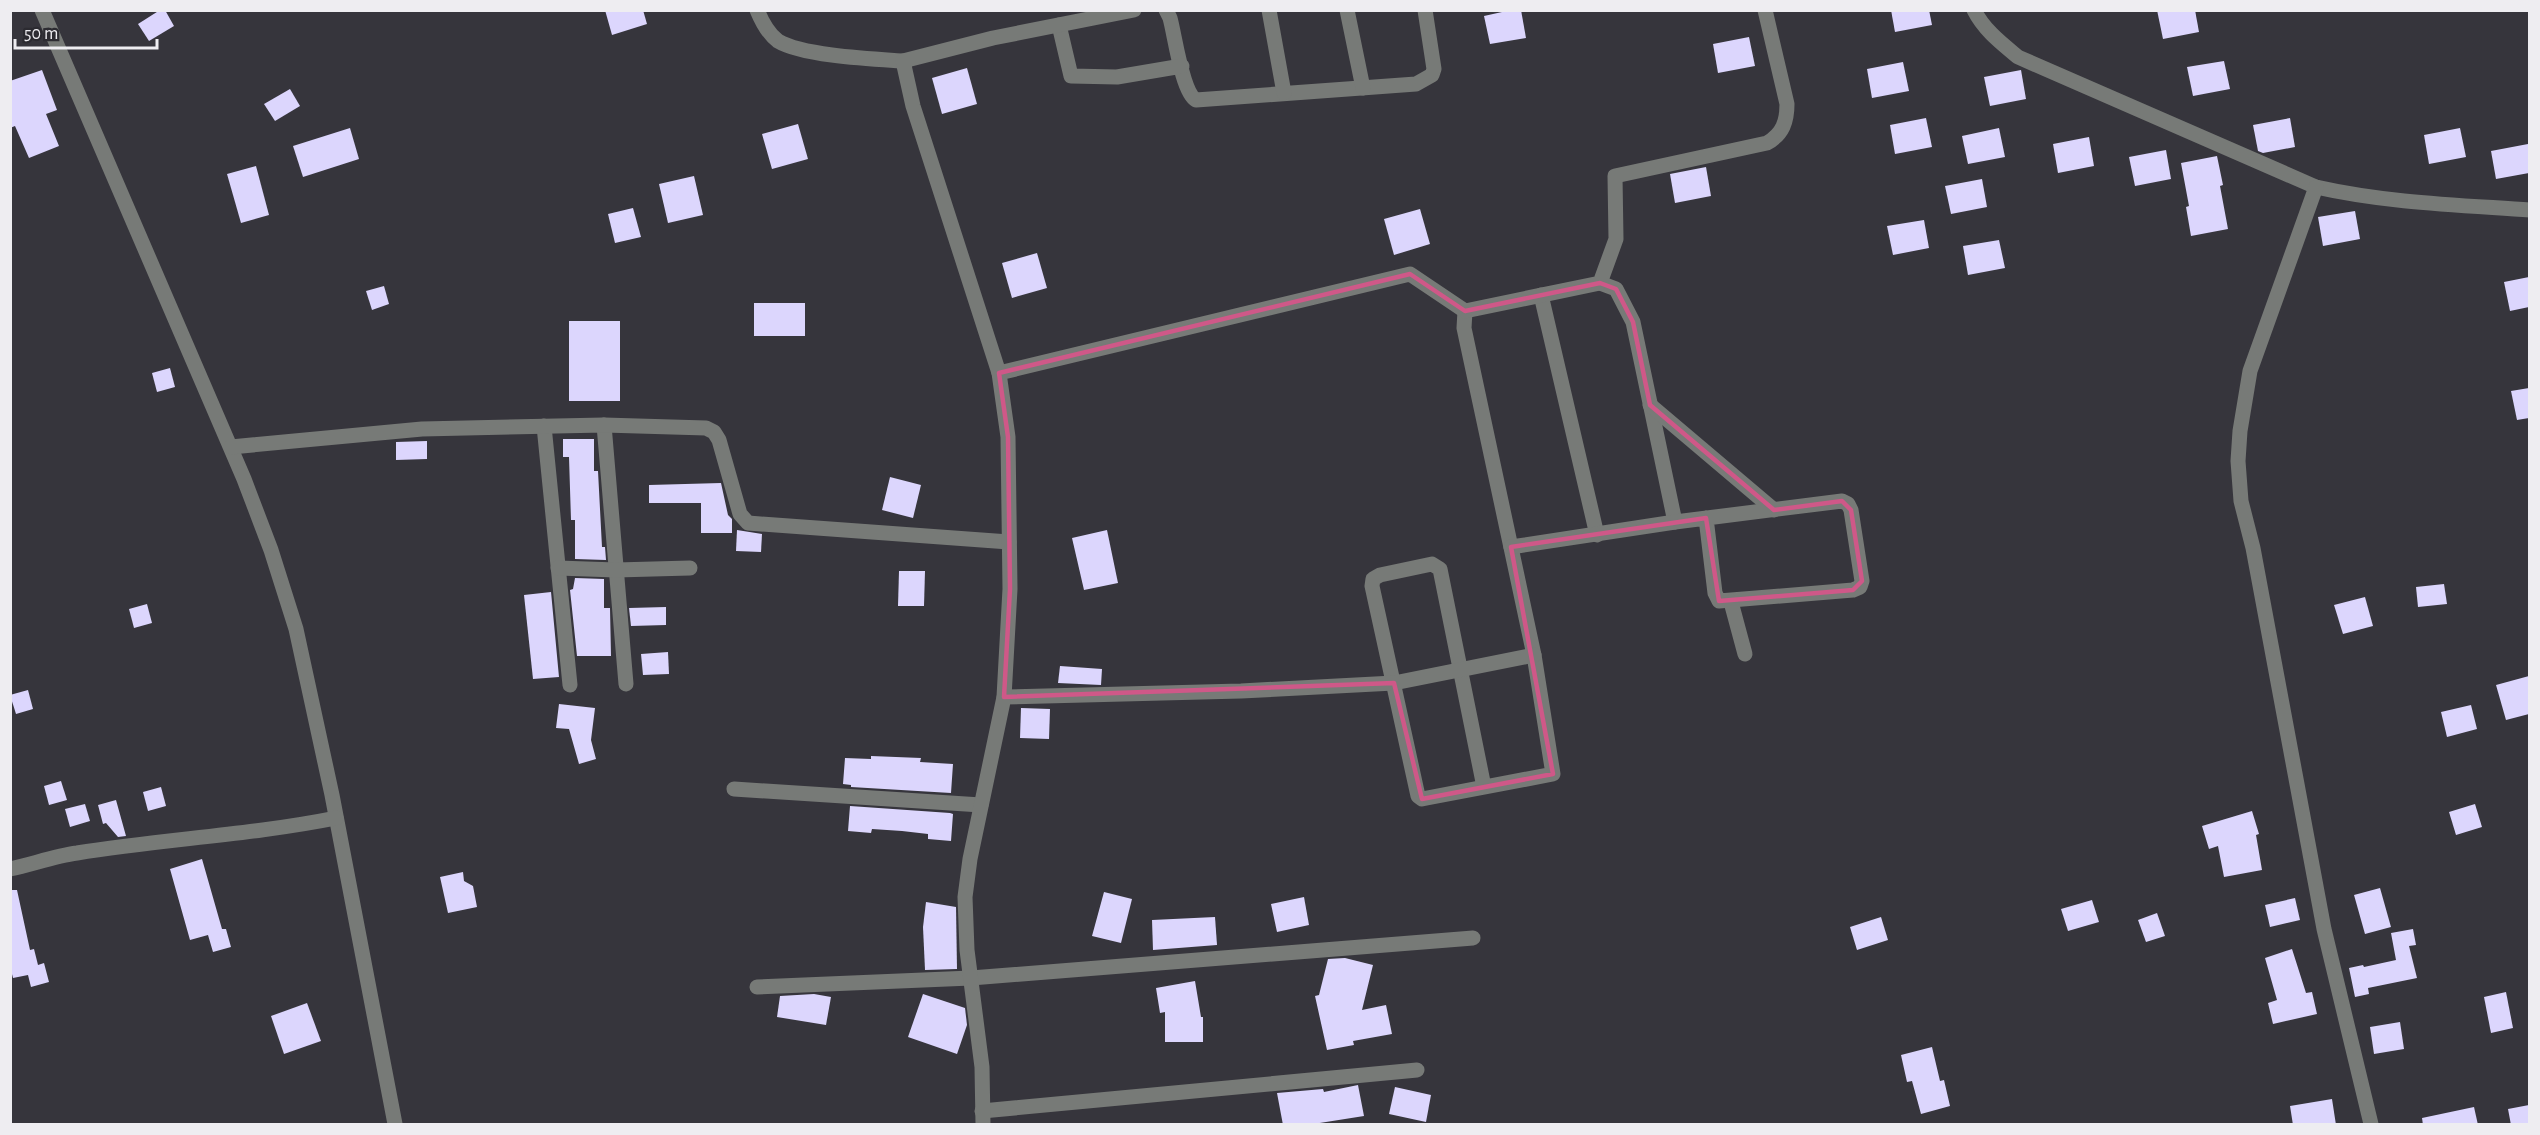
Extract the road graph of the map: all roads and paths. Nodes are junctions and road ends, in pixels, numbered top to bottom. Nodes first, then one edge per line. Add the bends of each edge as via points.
1 (42, 10) edge
2 (757, 10) edge
3 (1134, 10) edge
4 (1166, 10) edge
5 (1269, 10) edge
6 (1347, 10) edge
7 (1425, 10) edge
8 (1764, 10) edge
9 (1974, 10) edge
10 (1059, 25) junction
11 (903, 61) junction
12 (1182, 66) junction
13 (1363, 88) junction
14 (1284, 93) junction
15 (2316, 187) junction
16 (2529, 210) edge
17 (1600, 283) junction
18 (1541, 295) junction
19 (1464, 311) junction
20 (999, 373) junction
21 (1650, 405) junction
22 (604, 424) junction
23 (544, 426) junction
24 (231, 447) junction
25 (1774, 510) junction
26 (1706, 518) junction
27 (1675, 522) junction
28 (1597, 535) junction
29 (1009, 542) junction
30 (1511, 547) junction
31 (558, 568) junction
32 (690, 568) dead end
33 (616, 570) junction
34 (1731, 602) junction
35 (1745, 654) dead end
36 (1534, 655) junction
37 (1461, 669) junction
38 (1394, 683) junction
39 (626, 684) dead end
40 (570, 685) dead end
41 (1004, 697) junction
42 (1484, 786) junction
43 (734, 789) dead end
44 (981, 805) junction
45 (336, 818) junction
46 (10, 869) edge
47 (1473, 938) dead end
48 (971, 978) junction
49 (757, 987) dead end
50 (1417, 1070) dead end
51 (983, 1118) edge
52 (395, 1125) edge
53 (2371, 1125) edge

1 - 24 street
2 - 11 street via 766,30 788,45 848,57
3 - 10 street
4 - 12 street
5 - 14 street
6 - 13 street
7 - 13 street via 1434,62 1432,75 1416,84
8 - 17 street via 1787,104 1784,127 1767,142 1615,176 1616,239
9 - 15 street via 1979,20 2018,57
10 - 11 street
10 - 12 street via 1071,76 1117,77
11 - 20 street via 913,106
12 - 14 street via 1189,93 1196,100
13 - 14 street
15 - 16 street via 2399,201
15 - 53 street via 2250,371 2238,461 2241,501 2324,929
17 - 18 street
17 - 21 street via 1616,289 1633,322
18 - 19 street
18 - 28 street
19 - 20 street via 1410,274
19 - 30 street via 1464,328
20 - 29 street via 1008,437
21 - 25 street
21 - 27 street
22 - 23 street
22 - 29 street via 706,428 714,432 740,513 748,523
22 - 33 street
23 - 24 street via 422,429
23 - 31 street
24 - 45 street via 271,550 296,629
25 - 26 street
25 - 34 street via 1842,501 1848,504 1860,587
26 - 27 street
26 - 34 street via 1715,593 1719,601
27 - 28 street
28 - 30 street
29 - 41 street
30 - 36 street
31 - 33 street
31 - 40 street
32 - 33 street
33 - 39 street
34 - 35 street
36 - 37 street
36 - 42 street via 1553,774
37 - 38 street
37 - 38 street via 1442,574 1432,564 1373,579
37 - 42 street
38 - 41 street
38 - 42 street via 1418,796 1422,799
41 - 44 street
43 - 44 street
44 - 48 street via 965,897
45 - 46 street via 280,829 75,853
45 - 52 street
47 - 48 street
48 - 49 street
48 - 51 street via 982,1066
50 - 51 street

